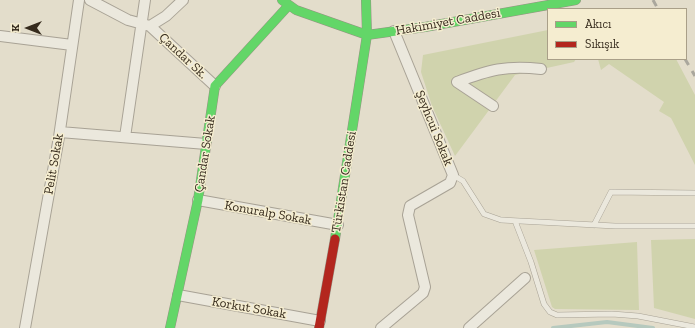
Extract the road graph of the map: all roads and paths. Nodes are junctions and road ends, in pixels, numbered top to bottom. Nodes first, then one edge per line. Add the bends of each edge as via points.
1 (79, 0) edge
2 (90, 0) edge
3 (146, 0) edge
4 (183, 0) edge
5 (366, 0) edge
6 (576, 0) edge
7 (286, 3) edge
8 (146, 25) junction
9 (394, 31) junction
10 (367, 35) junction
11 (0, 36) edge
12 (72, 45) junction
13 (541, 69) dead end
14 (215, 86) junction
15 (492, 106) dead end
16 (60, 132) junction
17 (125, 138) junction
18 (206, 144) junction
19 (453, 175) junction
20 (695, 193) edge
21 (198, 200) junction
22 (515, 221) junction
23 (338, 225) junction
24 (594, 225) junction
25 (695, 226) edge
26 (525, 278) dead end
27 (178, 295) junction
28 (319, 324) edge
29 (695, 327) edge
30 (25, 328) edge
31 (170, 328) edge
32 (381, 328) edge
33 (469, 328) edge

1 - 12 street, Pelit Sokak
2 - 8 street via 128,20
3 - 8 street
4 - 8 street via 166,16
5 - 10 street, Türkistan Caddesi
6 - 9 street, Hakimiyet Caddesi
7 - 10 street via 296,10
7 - 14 street
8 - 14 street, Çandar Sk.
8 - 17 street
9 - 10 street, Hakimiyet Caddesi
9 - 19 street, Şeyhcui Sokak
10 - 23 street, Türkistan Caddesi
11 - 12 street
12 - 16 street, Pelit Sokak
13 - 15 street via 517,66 486,71 457,82
14 - 18 street, Çandar Sokak
16 - 17 street
16 - 30 street, Pelit Sokak
17 - 18 street
18 - 21 street, Çandar Sokak
19 - 22 lane via 463,181 484,214 501,220
19 - 32 street, Şeyhcui Sokak via 450,183 410,206 408,215 425,287 423,293
20 - 24 lane via 611,192
21 - 23 street, Konuralp Sokak
21 - 27 street, Çandar Sokak
22 - 24 lane
22 - 29 lane via 544,304 550,312 638,316
23 - 28 street, Türkistan Caddesi
24 - 25 lane
26 - 33 street
27 - 28 street, Korkut Sokak
27 - 31 street, Çandar Sokak

